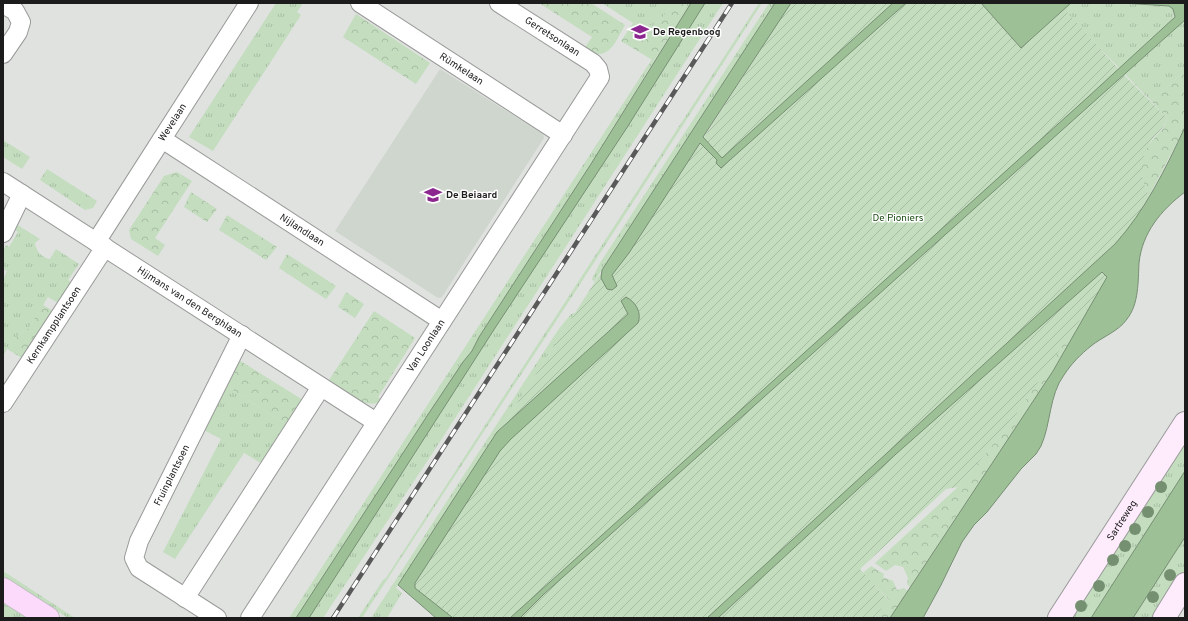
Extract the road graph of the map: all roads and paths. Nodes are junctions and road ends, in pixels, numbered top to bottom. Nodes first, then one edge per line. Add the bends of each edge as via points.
1 (248, 3) edge
2 (360, 3) edge
3 (499, 3) edge
4 (3, 4) edge
5 (3, 54) edge
6 (600, 74) joint
7 (563, 135) junction
8 (162, 139) junction
9 (3, 182) edge
10 (22, 194) junction
11 (3, 233) edge
12 (100, 245) junction
13 (442, 321) junction
14 (242, 335) junction
15 (321, 387) junction
16 (3, 403) edge
17 (376, 422) junction
18 (1185, 423) edge
19 (1185, 584) edge
20 (3, 589) edge
21 (185, 598) junction
22 (48, 618) edge
23 (217, 618) edge
24 (250, 618) edge
25 (1059, 618) edge
26 (1164, 618) edge

1 - 8 street, Wevelaan
2 - 7 street, Rümkelaan
3 - 6 street, Gerretsonlaan via 593,63
4 - 5 street via 15,11 21,22 18,32
6 - 7 street, Van Loonlaan
7 - 13 street, Van Loonlaan
8 - 12 street, Wevelaan
8 - 13 street, Nijlandlaan
9 - 10 street, Hijmans van den Berghlaan
10 - 11 street
10 - 12 street, Hijmans van den Berghlaan
12 - 14 street, Hijmans van den Berghlaan
12 - 16 street, Kernkampplantsoen
13 - 17 street, Van Loonlaan
14 - 15 street, Hijmans van den Berghlaan
14 - 21 street, Fruinplantsoen via 139,540 134,558 140,568
15 - 17 street, Hijmans van den Berghlaan
15 - 21 street
17 - 24 street, Van Loonlaan
18 - 25 street, Sartreweg
19 - 26 street
20 - 22 main road
21 - 23 street, Fruinplantsoen

